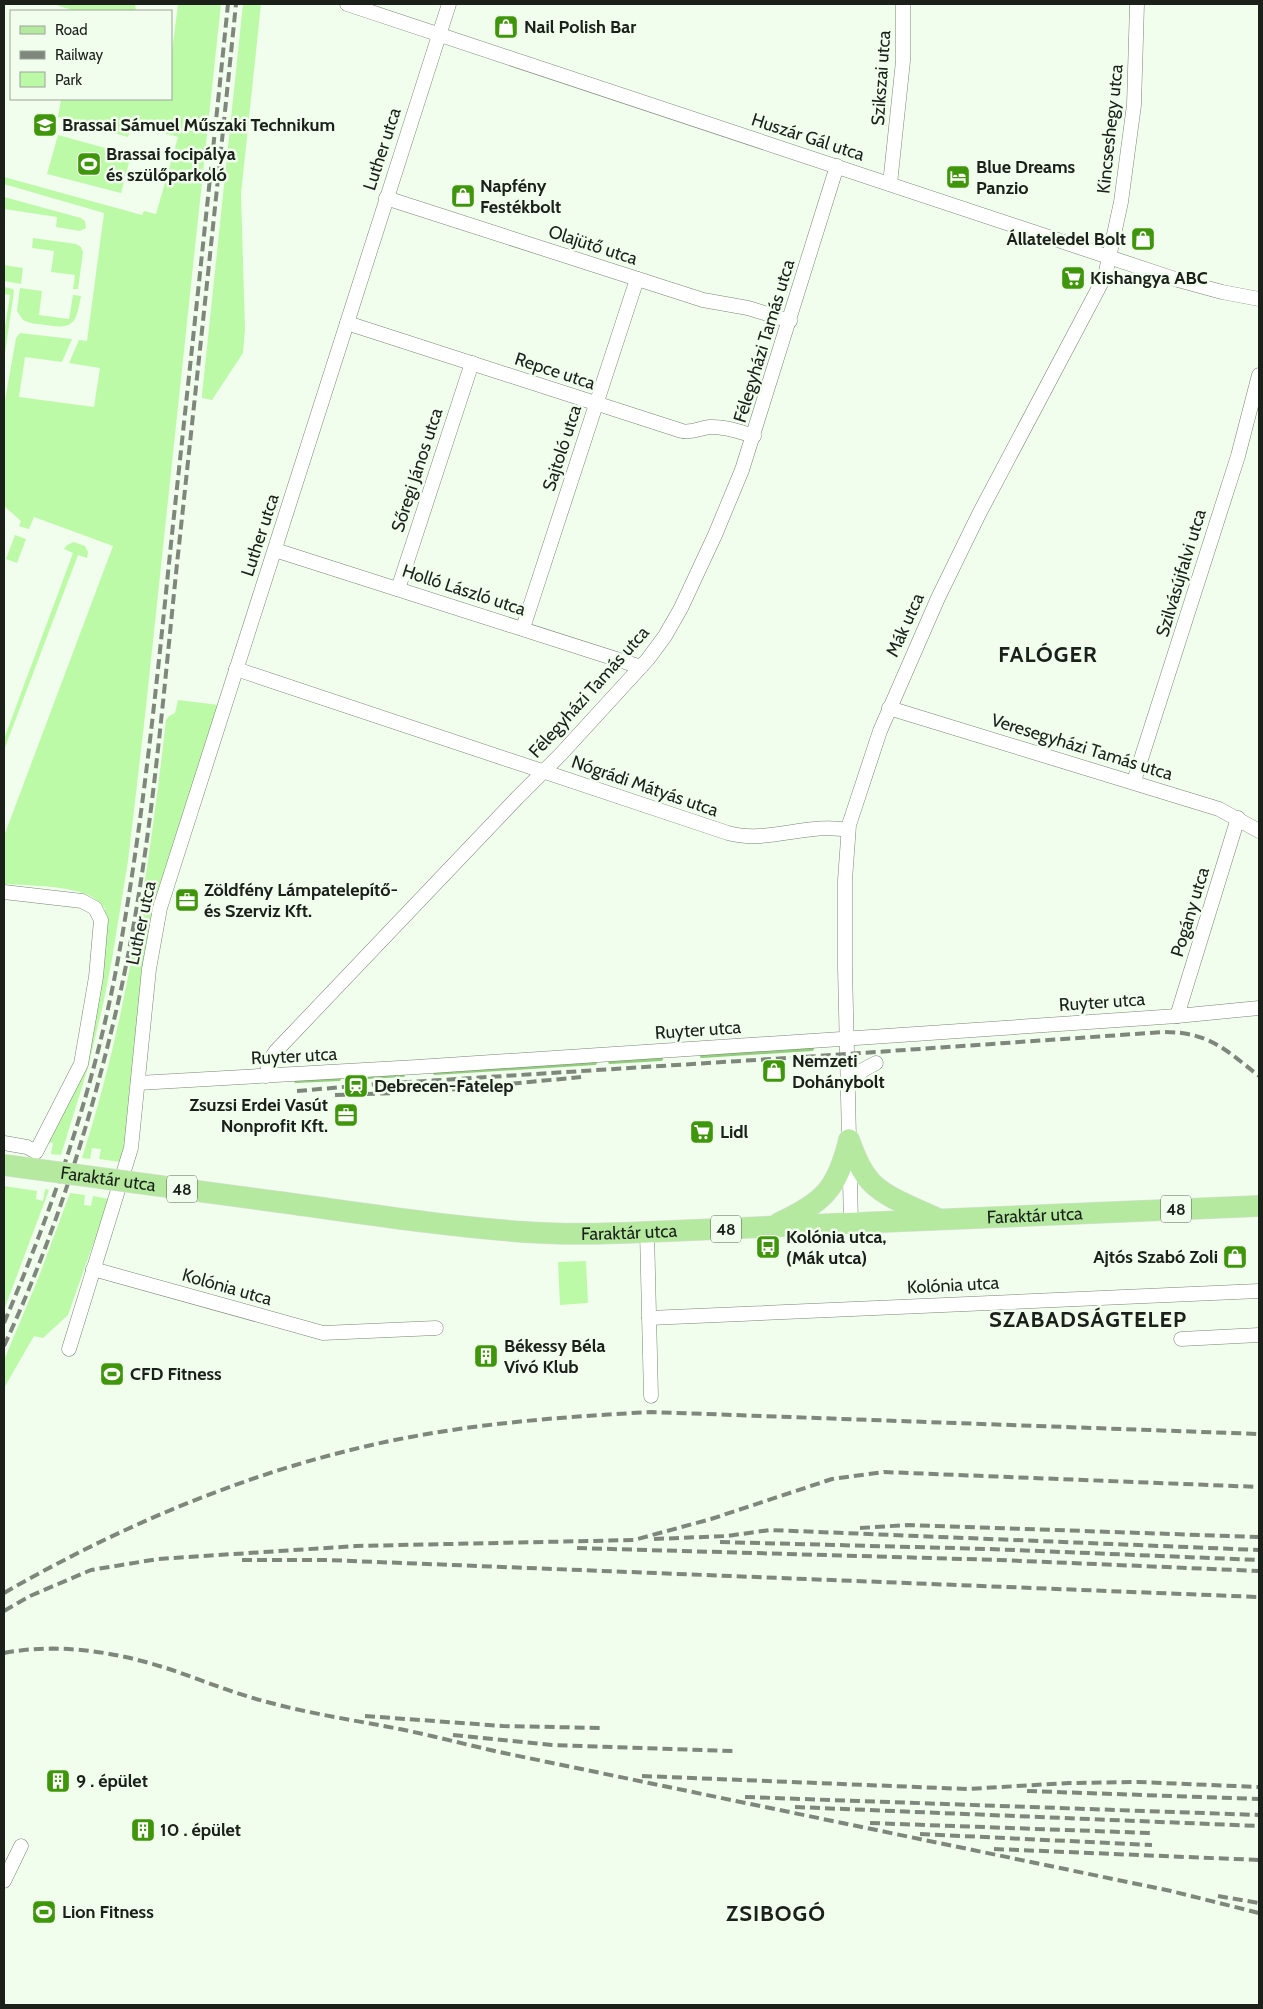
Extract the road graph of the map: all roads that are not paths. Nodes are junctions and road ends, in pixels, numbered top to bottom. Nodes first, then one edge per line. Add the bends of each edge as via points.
1 (347, 4) edge
2 (449, 4) edge
3 (903, 4) edge
4 (1137, 4) edge
5 (439, 34) junction
6 (837, 166) junction
7 (890, 184) junction
8 (386, 198) junction
9 (1110, 257) junction
10 (637, 280) junction
11 (1259, 299) edge
12 (790, 321) junction
13 (347, 323) junction
14 (472, 363) junction
15 (1259, 375) edge
16 (596, 404) junction
17 (754, 436) junction
18 (275, 550) junction
19 (398, 589) junction
20 (523, 628) junction
21 (641, 667) junction
22 (236, 669) junction
23 (889, 708) junction
24 (544, 772) junction
25 (1134, 781) junction
26 (1238, 818) junction
27 (848, 830) junction
28 (1259, 831) edge
29 (4, 892) edge
30 (1259, 1008) edge
31 (1177, 1016) junction
32 (846, 1039) junction
33 (876, 1063) dead end
34 (266, 1076) junction
35 (138, 1084) junction
36 (848, 1086) junction
37 (849, 1140) junction
38 (4, 1143) edge
39 (4, 1165) edge
40 (1259, 1206) edge
41 (940, 1219) junction
42 (851, 1223) junction
43 (772, 1227) junction
44 (647, 1232) junction
45 (93, 1269) junction
46 (1259, 1291) edge
47 (649, 1318) junction
48 (436, 1328) dead end
49 (1259, 1335) edge
50 (1180, 1339) dead end
51 (69, 1348) dead end
52 (651, 1396) dead end
53 (21, 1846) dead end
54 (4, 1881) edge

1 - 5 street, Huszár Gál utca
2 - 5 street, Luther utca
3 - 7 street, Szikszai utca via 903,61
4 - 9 street, Kincseshegy utca via 1134,105
5 - 6 street, Huszár Gál utca
5 - 8 street, Luther utca
6 - 7 street, Huszár Gál utca
6 - 12 street, Félegyházi Tamás utca
7 - 9 street, Huszár Gál utca
8 - 10 street, Olajütő utca
8 - 13 street, Luther utca
9 - 11 street, Huszár Gál utca via 1178,280
9 - 23 street, Mák utca via 1102,282 954,562
10 - 12 street, Olajütő utca
10 - 16 street, Sajtoló utca
12 - 17 street, Félegyházi Tamás utca
13 - 14 street, Repce utca
13 - 18 street, Luther utca
14 - 16 street, Repce utca
14 - 19 street, Sőregi János utca
15 - 25 street, Szilvásújfalvi utca via 1238,456
16 - 17 street, Repce utca via 685,432 718,427
16 - 20 street, Sajtoló utca
17 - 21 street, Félegyházi Tamás utca via 731,498 682,608
18 - 19 street, Holló László utca
18 - 22 street, Luther utca
19 - 20 street, Holló László utca
20 - 21 street, Holló László utca
21 - 24 street, Félegyházi Tamás utca
22 - 24 street, Nógrádi Mátyás utca
22 - 35 street, Luther utca via 158,915 147,985
23 - 25 street, Veresegyházi Tamás utca
23 - 27 street, Mák utca
24 - 27 street, Nógrádi Mátyás utca via 741,836 831,828
24 - 34 street, Félegyházi Tamás utca via 276,1051
25 - 26 street, Veresegyházi Tamás utca
26 - 28 street, Veresegyházi Tamás utca
26 - 31 street, Pogány utca
27 - 32 street, Mák utca via 845,880
29 - 38 street via 82,900 95,908 101,920 96,977 81,1064 36,1152 27,1146
30 - 31 street, Ruyter utca
31 - 32 street, Ruyter utca
32 - 34 street, Ruyter utca
32 - 36 street, Mák utca
33 - 36 street via 863,1070
34 - 35 street, Ruyter utca
35 - 45 street, Luther utca via 131,1148
36 - 37 street, Mák utca
37 - 41 main road via 872,1184
37 - 42 street, Mák utca
37 - 43 main road via 842,1168 827,1192 804,1211
39 - 44 main road, Faraktár utca / 48, bridge via 525,1232
40 - 41 main road, Faraktár utca / 48
41 - 42 main road, Faraktár utca / 48
42 - 43 main road, Faraktár utca / 48
43 - 44 main road, Faraktár utca / 48
44 - 47 street
45 - 48 street, Kolónia utca via 324,1333
45 - 51 street
46 - 47 street, Kolónia utca
47 - 52 street
49 - 50 street
53 - 54 street

